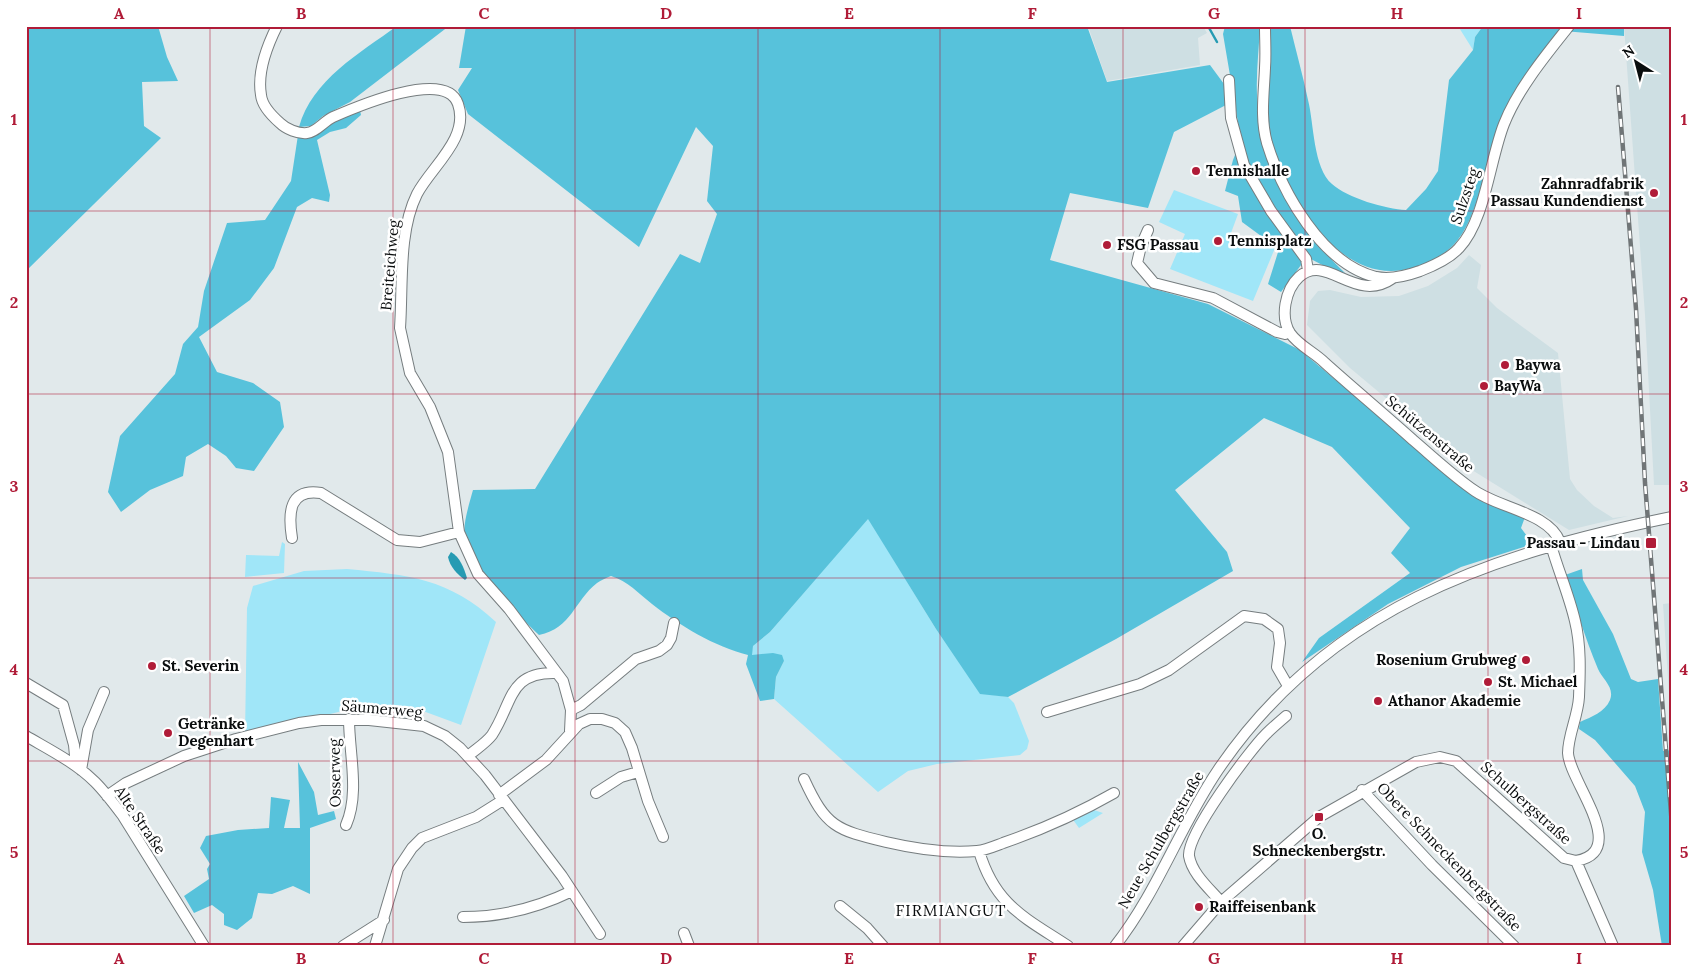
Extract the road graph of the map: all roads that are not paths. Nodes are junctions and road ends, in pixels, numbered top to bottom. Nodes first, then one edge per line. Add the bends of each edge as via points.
1 (277, 26) edge
2 (1266, 26) edge
3 (1569, 26) edge
4 (1230, 80) dead end
5 (1148, 230) dead end
6 (1308, 270) junction
7 (1393, 278) junction
8 (1289, 332) junction
9 (1672, 517) edge
10 (459, 532) junction
11 (292, 538) dead end
12 (1555, 543) junction
13 (674, 623) dead end
14 (557, 673) junction
15 (26, 683) edge
16 (1288, 686) junction
17 (104, 692) dead end
18 (571, 710) junction
19 (1047, 712) dead end
20 (1286, 716) dead end
21 (349, 720) junction
22 (570, 731) junction
23 (26, 736) edge
24 (468, 756) junction
25 (78, 768) junction
26 (638, 772) junction
27 (804, 779) dead end
28 (1362, 790) junction
29 (596, 793) dead end
30 (1114, 793) dead end
31 (107, 796) junction
32 (501, 797) junction
33 (346, 825) dead end
34 (663, 837) dead end
35 (979, 851) junction
36 (1576, 861) junction
37 (572, 891) junction
38 (1221, 902) junction
39 (840, 906) dead end
40 (463, 917) dead end
41 (384, 920) junction
42 (600, 934) dead end
43 (684, 934) dead end
44 (1184, 945) edge
45 (204, 946) edge
46 (343, 946) edge
47 (375, 946) edge
48 (689, 946) edge
49 (883, 946) edge
50 (1068, 946) edge
51 (1115, 946) edge
52 (1514, 946) edge
53 (1613, 946) edge

1 - 10 street, Breiteichweg via 264,61 261,96 276,119 292,130 314,131 332,118 405,92 436,89 447,92 458,103 458,132 417,194 407,222 400,328 410,373 430,406 448,452
2 - 7 street, Sulzsteg via 1262,117 1267,142 1282,181 1304,222 1326,246 1360,270 1375,277
3 - 7 street, Sulzsteg via 1522,90 1504,124 1478,209 1459,248 1432,266
4 - 6 street via 1231,118 1244,165 1271,211 1306,260
5 - 8 street, Schützenstraße via 1137,263 1154,283 1212,298 1277,332
6 - 7 street via 1319,269 1365,287 1383,285
6 - 8 street via 1297,279 1286,303
8 - 12 street, Schützenstraße via 1456,477 1488,499 1550,526 1556,532
9 - 12 street, Neue Schulbergstraße
10 - 11 street via 420,542 397,540 321,493 307,492 291,508
10 - 14 street, Breiteichweg via 478,574
12 - 16 street, Neue Schulbergstraße via 1455,578 1396,606 1359,630
12 - 36 street, Schulbergstraße via 1578,640 1579,699 1569,745 1569,761 1600,832 1591,854
13 - 18 street via 667,645 636,659
14 - 18 street, Breiteichweg via 568,693
14 - 24 street via 535,674 520,682 491,736
15 - 25 street via 63,705
16 - 19 street via 1277,667 1278,629 1264,619 1244,616 1168,670 1140,684
16 - 51 street, Neue Schulbergstraße via 1218,769 1138,912
17 - 25 street via 88,730
18 - 22 street, Breiteichweg
20 - 38 street via 1240,764 1193,842 1189,854 1194,868
21 - 24 street, Säumerweg via 424,726 445,736
21 - 31 street, Säumerweg via 299,724 205,748 148,771
21 - 33 street, Osserweg via 352,799
22 - 26 street via 590,719 615,723 625,732
22 - 32 street via 546,760
23 - 25 street, Alte Straße
24 - 32 street, Säumerweg
25 - 31 street, Alte Straße
26 - 29 street via 621,776
26 - 34 street
27 - 35 street via 826,819 843,829 920,850
28 - 36 street, Schulbergstraße via 1416,762 1440,756 1456,761 1564,858
28 - 38 street, Schulbergstraße via 1319,817
28 - 52 street, Obere Schneckenbergstraße
30 - 35 street via 1026,835
31 - 45 street, Alte Straße via 128,823
32 - 37 street, Säumerweg
32 - 41 street via 476,817 422,838 412,848 398,869
35 - 50 street via 985,871 1008,905 1029,923
36 - 53 street
37 - 40 street via 541,906 482,917
37 - 42 street, Säumerweg
38 - 44 street, Schulbergstraße
39 - 49 street
41 - 46 street
41 - 47 street
43 - 48 street

